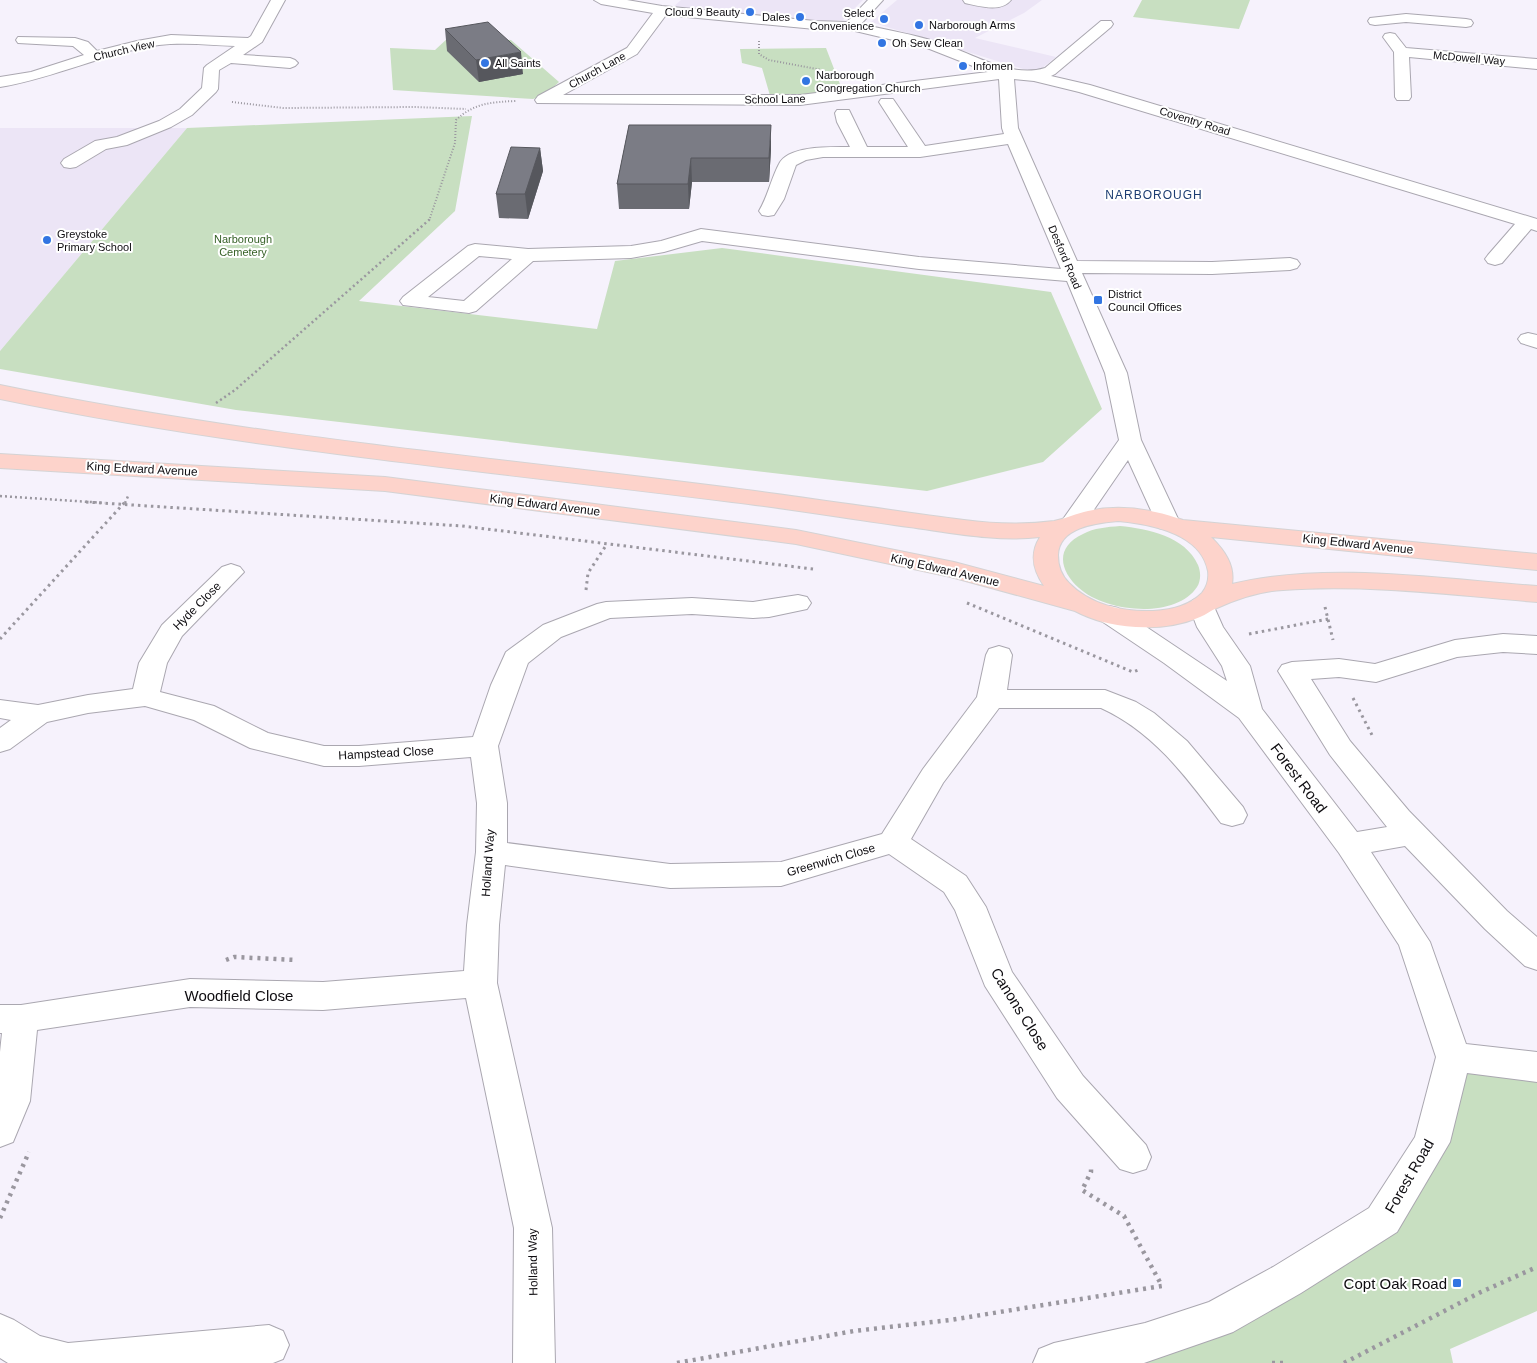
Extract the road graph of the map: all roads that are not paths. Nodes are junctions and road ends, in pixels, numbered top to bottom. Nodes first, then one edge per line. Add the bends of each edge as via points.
1 (278, 0) edge
2 (601, 0) edge
3 (876, 0) edge
4 (973, 0) edge
5 (1004, 0) edge
6 (656, 6) edge
7 (1466, 23) dead end
8 (1106, 24) dead end
9 (851, 26) junction
10 (23, 40) dead end
11 (251, 43) junction
12 (1401, 52) junction
13 (94, 56) junction
14 (228, 58) junction
15 (290, 62) dead end
16 (1537, 64) edge
17 (1006, 73) junction
18 (1034, 76) junction
19 (0, 82) edge
20 (1403, 97) dead end
21 (543, 100) joint
22 (887, 102) dead end
23 (843, 113) dead end
24 (929, 134) dead end
25 (910, 137) junction
26 (1014, 138) junction
27 (862, 152) junction
28 (920, 152) junction
29 (70, 163) dead end
30 (768, 211) dead end
31 (1532, 223) edge
32 (528, 255) junction
33 (1495, 259) dead end
34 (1290, 264) dead end
35 (1071, 272) junction
36 (0, 392) edge
37 (1130, 440) junction
38 (0, 461) edge
39 (1068, 524) junction
40 (1174, 525) junction
41 (1537, 562) edge
42 (231, 572) dead end
43 (1537, 594) edge
44 (798, 603) dead end
45 (1206, 604) junction
46 (1083, 605) junction
47 (1109, 614) junction
48 (1537, 645) edge
49 (1000, 655) dead end
50 (145, 697) junction
51 (991, 699) junction
52 (0, 709) edge
53 (1249, 711) junction
54 (38, 714) junction
55 (0, 742) edge
56 (484, 746) junction
57 (1232, 815) dead end
58 (1413, 833) junction
59 (893, 842) junction
60 (1350, 845) junction
61 (491, 852) junction
62 (1537, 957) edge
63 (480, 983) junction
64 (10, 1019) edge
65 (1453, 1057) junction
66 (1537, 1067) edge
67 (0, 1131) edge
68 (1133, 1157) dead end
69 (0, 1334) edge
70 (269, 1345) dead end
71 (534, 1363) edge
72 (1054, 1363) edge

1 - 11 street via 257,39
2 - 6 street, Coventry Road
3 - 9 street
4 - 5 street via 992,4
6 - 9 street, Coventry Road via 760,20
6 - 21 street, Church Lane via 632,51
7 - 12 street via 1406,18 1375,21 1385,28
8 - 18 street via 1050,71
9 - 17 street, Coventry Road via 932,45
10 - 13 street via 75,42
11 - 13 street, Church View via 181,38
11 - 14 street
12 - 16 street, McDowell Way
12 - 20 street
13 - 19 street, Church View via 59,69
14 - 15 street
14 - 29 street via 212,68 210,89 186,112 166,124 101,145
17 - 18 street, Coventry Road
17 - 21 street, School Lane via 800,100
17 - 26 street, Desford Road via 1010,128
18 - 31 street, Coventry Road via 1084,88
22 - 25 street
23 - 27 street
24 - 25 street
25 - 28 street
26 - 28 street
26 - 35 street, Desford Road
27 - 28 street
27 - 30 street via 823,152 794,158 788,163
31 - 33 street
32 - 32 street via 469,307 410,301 475,250
32 - 35 street via 631,252 701,235 919,262
34 - 35 street
35 - 37 street, Desford Road via 1116,373
36 - 39 main road, King Edward Avenue via 184,426 968,528 1017,532
37 - 39 street
37 - 40 street, Desford Road
38 - 46 main road, King Edward Avenue via 385,484 796,537 954,570
39 - 40 main road, King Edward Avenue via 1094,516 1118,514 1144,516
39 - 46 main road, King Edward Avenue via 1050,540 1044,556 1048,573 1061,590
40 - 41 main road, King Edward Avenue
40 - 45 main road, King Edward Avenue via 1200,540 1215,554 1222,571 1220,587
42 - 50 street, Hyde Close via 171,631 153,663
43 - 45 main road, King Edward Avenue via 1367,581 1281,582 1241,590
44 - 56 street, Holland Way via 753,610 692,606 606,610 552,631 516,658
45 - 47 main road, King Edward Avenue via 1184,615 1160,619
45 - 53 street, Forest Road via 1210,627 1236,666
46 - 47 main road, King Edward Avenue
47 - 53 street, Forest Road
48 - 58 street via 1503,643 1455,649 1376,674 1340,668 1292,671 1340,748
49 - 51 street, Greenwich Close
50 - 54 street, Hampstead Close
50 - 56 street, Hampstead Close via 204,713 260,741 324,756
51 - 57 street via 1105,699 1120,704 1175,744
51 - 59 street, Greenwich Close via 932,776
52 - 54 street, Hampstead Close
53 - 60 street, Forest Road
54 - 55 street
56 - 61 street, Holland Way via 492,803
58 - 60 street
58 - 62 street via 1496,920
59 - 61 street, Greenwich Close via 780,874 670,876
59 - 68 street, Canons Close via 955,884 970,907 997,976 1070,1087
60 - 65 street, Forest Road via 1414,942
61 - 63 street, Holland Way
63 - 64 street, Woodfield Close via 323,996 190,993
63 - 71 street, Holland Way via 533,1228
64 - 67 street via 12,1101
65 - 66 street
65 - 72 street, Forest Road via 1432,1142 1383,1220 1219,1318 1145,1343
69 - 70 street via 20,1349 68,1363

